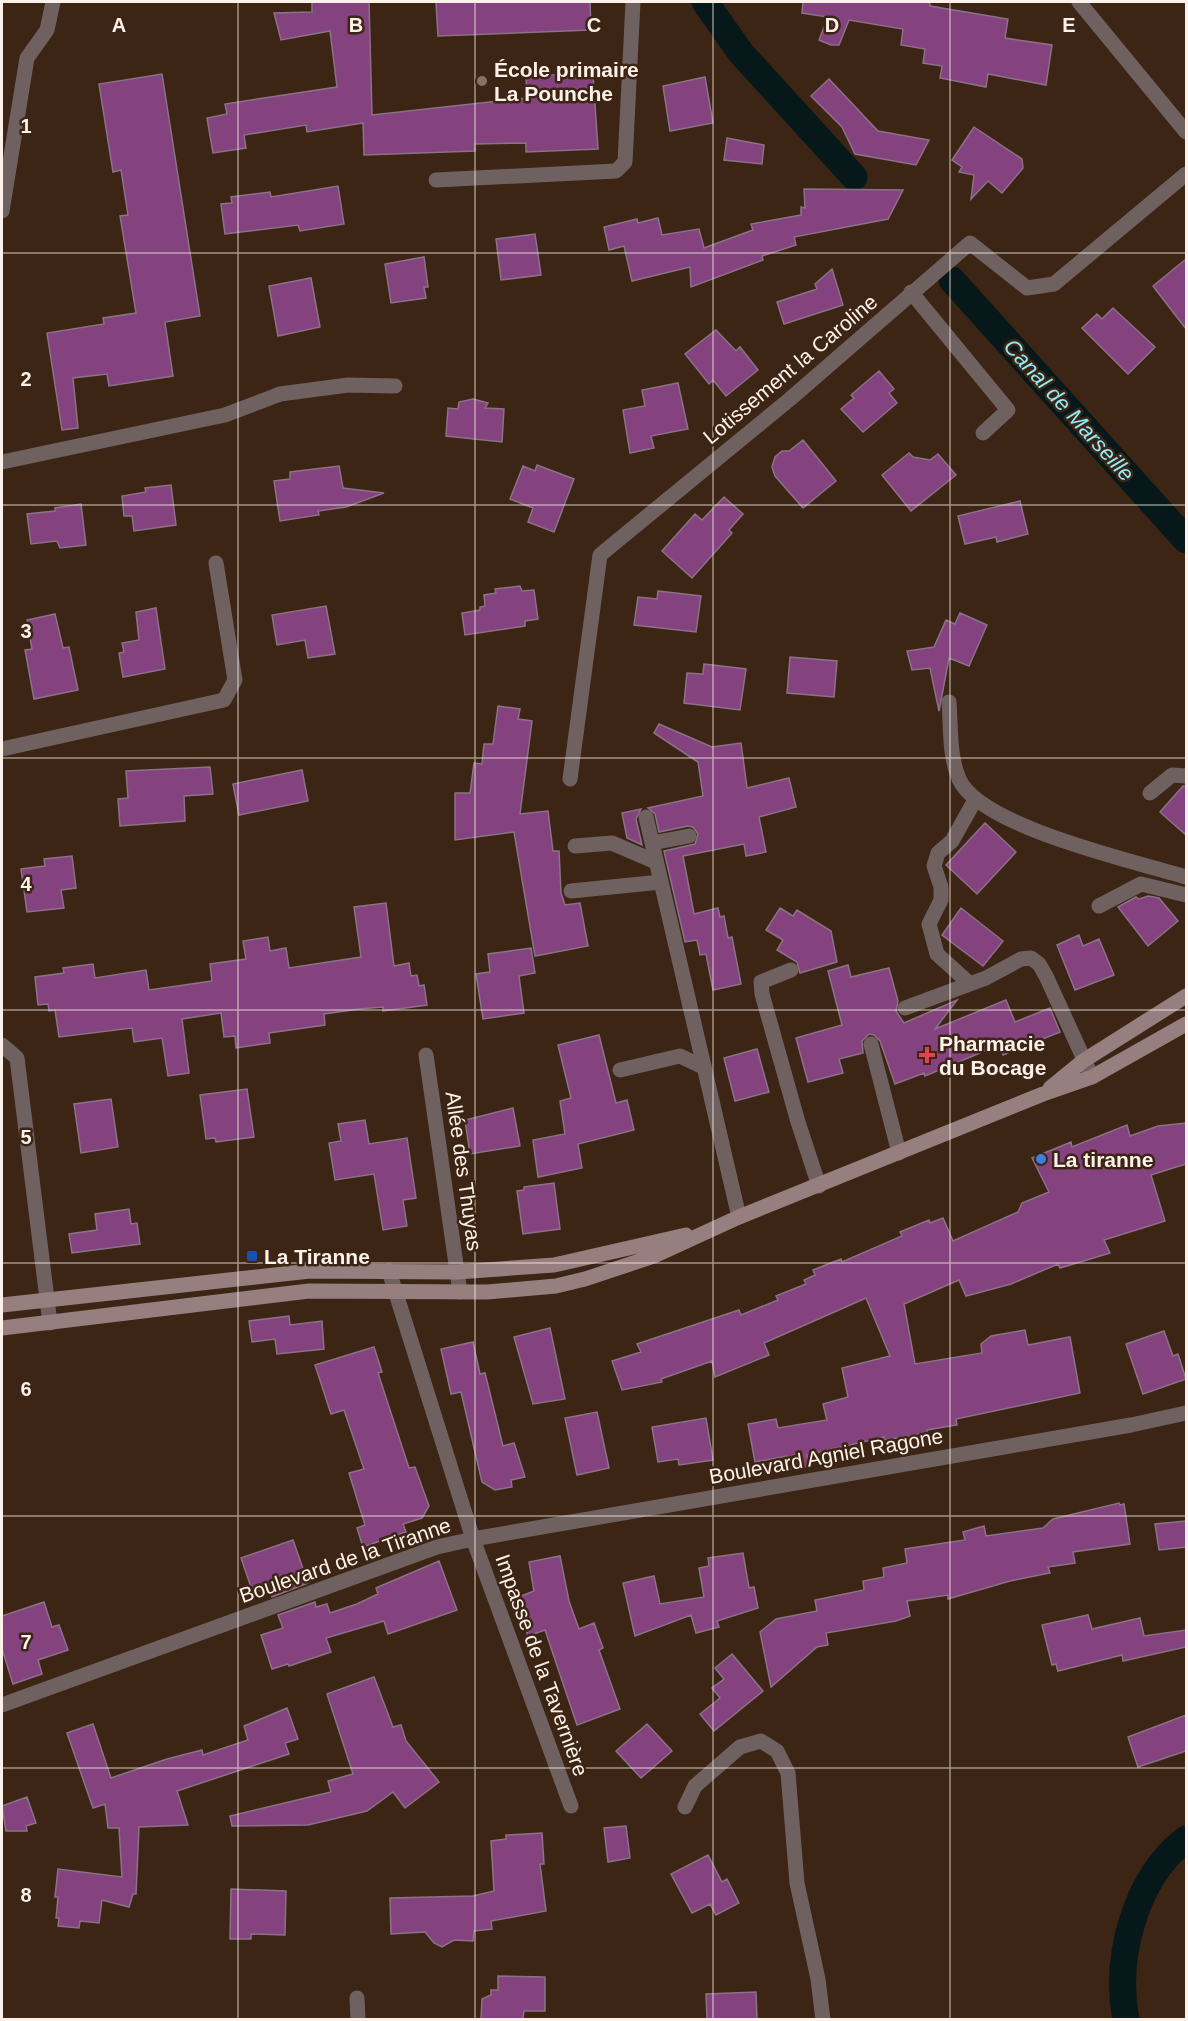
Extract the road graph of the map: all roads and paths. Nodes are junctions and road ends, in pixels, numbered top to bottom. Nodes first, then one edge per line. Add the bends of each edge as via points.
1 (53, 2) edge
2 (633, 2) edge
3 (1079, 2) edge
4 (1186, 132) edge
5 (1186, 174) edge
6 (436, 180) dead end
7 (2, 211) edge
8 (911, 292) junction
9 (395, 386) dead end
10 (983, 433) dead end
11 (2, 462) edge
12 (216, 563) dead end
13 (949, 702) dead end
14 (2, 748) edge
15 (1186, 776) edge
16 (570, 779) dead end
17 (1150, 793) dead end
18 (975, 800) junction
19 (646, 817) dead end
20 (689, 836) dead end
21 (652, 843) junction
22 (575, 846) dead end
23 (656, 862) junction
24 (1186, 877) edge
25 (661, 882) junction
26 (571, 891) dead end
27 (1186, 895) edge
28 (1099, 906) dead end
29 (791, 970) dead end
30 (969, 982) junction
31 (1184, 1002) edge
32 (905, 1008) dead end
33 (1186, 1024) edge
34 (871, 1044) dead end
35 (2, 1046) edge
36 (426, 1055) dead end
37 (1083, 1061) junction
38 (703, 1067) junction
39 (620, 1070) dead end
40 (1092, 1077) junction
41 (1043, 1094) junction
42 (899, 1153) junction
43 (819, 1186) junction
44 (739, 1217) junction
45 (706, 1231) junction
46 (389, 1271) junction
47 (457, 1272) junction
48 (394, 1291) junction
49 (460, 1292) junction
50 (46, 1300) junction
51 (2, 1305) edge
52 (50, 1323) junction
53 (2, 1328) edge
54 (1186, 1413) edge
55 (473, 1539) junction
56 (2, 1705) edge
57 (571, 1806) dead end
58 (685, 1807) dead end
59 (357, 1998) dead end
60 (358, 2019) edge
61 (823, 2019) edge

1 - 7 street via 46,30 27,57
2 - 6 street via 625,162 616,171
3 - 4 street
5 - 8 street, Lotissement la Caroline via 1054,284 1027,288 970,243
8 - 10 street via 1008,410
8 - 16 street, Lotissement la Caroline via 790,399 600,555
9 - 11 street via 348,385 280,394 225,415
12 - 14 street via 236,680 224,700
13 - 18 street via 952,755 960,781
15 - 17 street via 1172,775
18 - 24 street via 1048,837
18 - 30 street via 933,866 941,886 940,900 929,924 937,954
19 - 21 street
20 - 21 street
21 - 23 street
22 - 23 street via 612,843
23 - 25 street
25 - 26 street
25 - 38 street
27 - 28 street via 1141,884
29 - 43 street via 761,982 762,994
30 - 32 street
30 - 37 street via 1031,958 1046,976
31 - 37 main road
33 - 40 main road
34 - 42 street
35 - 50 street via 17,1058
36 - 47 street, Allée des Thuyas
37 - 40 street
37 - 41 main road
38 - 39 street via 680,1056
38 - 44 street
40 - 41 main road
41 - 42 main road
42 - 43 main road
43 - 44 main road
44 - 45 main road
45 - 47 main road via 563,1263
45 - 49 main road via 654,1256 585,1280 556,1286
46 - 47 main road
46 - 48 street, Boulevard de la Tiranne
46 - 50 main road via 267,1274
47 - 49 street, Allée des Thuyas
48 - 49 main road
48 - 52 main road via 250,1296
48 - 55 street, Boulevard de la Tiranne
50 - 51 main road
50 - 52 street
52 - 53 main road
54 - 55 street, Boulevard Agniel Ragone
55 - 56 street, Boulevard de la Tiranne via 437,1547
55 - 57 street, Impasse de la Tavernière
58 - 61 street via 695,1786 740,1747 761,1741 777,1751 789,1773 797,1883
59 - 60 street

